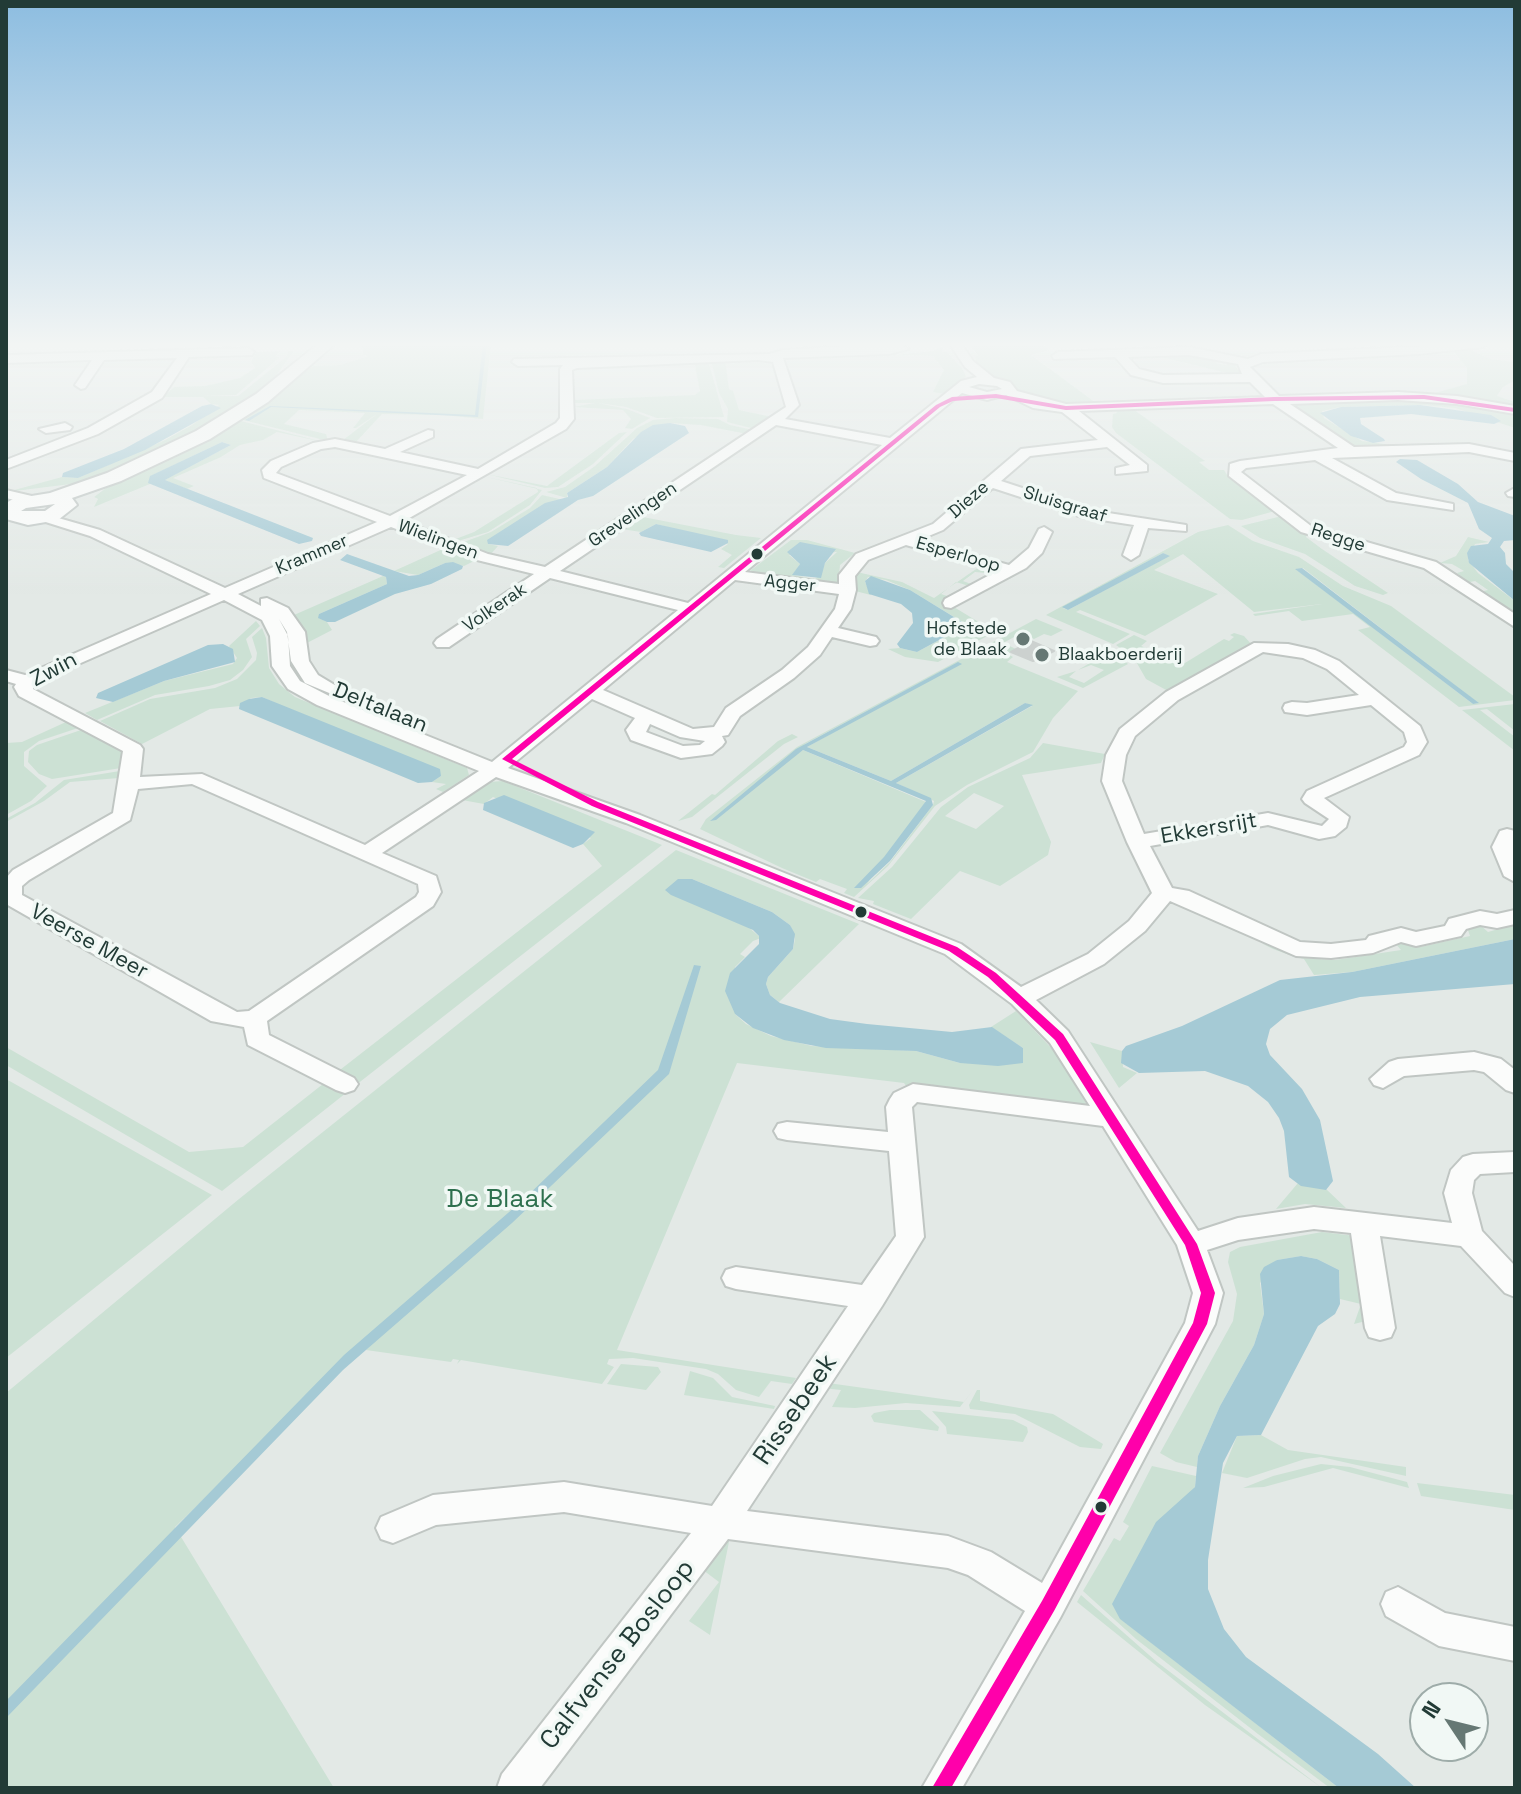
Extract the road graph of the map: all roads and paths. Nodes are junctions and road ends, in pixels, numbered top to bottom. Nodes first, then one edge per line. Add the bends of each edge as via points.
1 (55, 427) edge
2 (76, 427) edge
3 (101, 427) edge
4 (217, 427) edge
5 (560, 427) edge
6 (766, 427) edge
7 (806, 427) edge
8 (913, 427) edge
9 (1090, 427) edge
10 (1315, 427) edge
11 (46, 429) dead end
12 (93, 431) junction
13 (428, 434) dead end
14 (893, 443) junction
15 (1111, 443) junction
16 (1351, 451) junction
17 (388, 453) junction
18 (1319, 456) junction
19 (1515, 457) edge
20 (6, 465) edge
21 (1121, 471) dead end
22 (479, 473) junction
23 (989, 482) junction
24 (60, 504) junction
25 (1448, 507) dead end
26 (16, 510) edge
27 (390, 522) junction
28 (1142, 523) junction
29 (1181, 528) dead end
30 (1044, 532) dead end
31 (95, 533) junction
32 (905, 539) junction
33 (1131, 555) dead end
34 (1010, 570) junction
35 (547, 573) junction
36 (732, 575) junction
37 (848, 590) junction
38 (228, 591) junction
39 (951, 603) dead end
40 (689, 608) junction
41 (1515, 622) edge
42 (829, 631) junction
43 (870, 641) dead end
44 (443, 643) dead end
45 (6, 675) edge
46 (26, 681) junction
47 (589, 691) junction
48 (1372, 699) junction
49 (1292, 708) dead end
50 (500, 764) junction
51 (129, 784) junction
52 (1507, 835) dead end
53 (1137, 842) junction
54 (367, 853) junction
55 (1515, 876) edge
56 (1163, 893) junction
57 (1515, 917) edge
58 (1020, 998) junction
59 (255, 1018) junction
60 (1383, 1079) dead end
61 (345, 1084) dead end
62 (1515, 1084) edge
63 (1113, 1118) junction
64 (787, 1131) dead end
65 (903, 1143) junction
66 (1515, 1162) edge
67 (1364, 1223) junction
68 (1469, 1236) junction
69 (1191, 1244) junction
70 (736, 1278) dead end
71 (1515, 1285) edge
72 (872, 1298) junction
73 (1380, 1328) dead end
74 (720, 1523) junction
75 (393, 1528) dead end
76 (1398, 1604) dead end
77 (1048, 1606) junction
78 (1515, 1644) edge
79 (516, 1788) edge
80 (941, 1788) edge

1 - 11 street
2 - 12 street
3 - 12 street
4 - 24 street
5 - 22 street
6 - 35 street, Grevelingen
7 - 14 street
8 - 14 street
9 - 15 street
10 - 16 street
12 - 20 street
13 - 17 street
14 - 36 street
15 - 21 street via 1142,468
15 - 23 street, Dieze via 1026,452
16 - 18 street, Regge
16 - 19 street, Regge via 1469,448
17 - 22 street, Wielingen
17 - 27 street, Wielingen via 334,436 276,464 269,475
18 - 25 street via 1392,497
18 - 41 street, Regge via 1245,464 1235,467 1234,473 1306,529 1430,565
22 - 27 street
23 - 28 street, Sluisgraaf via 1063,508
23 - 32 street, Dieze via 938,527
24 - 26 street
24 - 31 street, Deltalaan via 67,517
26 - 31 street, Deltalaan
27 - 35 street, Wielingen via 483,557
27 - 38 street, Krammer
28 - 29 street, Sluisgraaf
28 - 33 street
30 - 34 street, Esperloop via 1036,550
31 - 38 street, Deltalaan
32 - 34 street, Esperloop
32 - 37 street, Dieze via 852,565
34 - 39 street, Esperloop
35 - 40 street, Wielingen
35 - 44 street, Volkerak
36 - 37 street, Agger
36 - 40 street
37 - 42 street, Dieze
38 - 46 street, Zwin
38 - 50 street, Deltalaan via 269,617 279,636 281,666 294,685 324,701
40 - 47 street
42 - 43 street
42 - 47 street, Dieze via 788,674 733,712 705,750 681,752 638,736 638,724 647,718
45 - 46 street
46 - 51 street, Zwin via 25,692 133,749
47 - 50 street
48 - 49 street
48 - 53 street, Ekkersrijt via 1333,665 1309,654 1260,647 1172,696 1127,733 1116,755 1112,781
48 - 53 street, Ekkersrijt via 1413,730 1417,742 1412,751 1314,795 1312,799 1339,817 1328,832 1268,819
50 - 54 street
50 - 58 street, Deltalaan via 953,949
51 - 54 street via 203,780
51 - 59 street, Veerse Meer via 123,816 21,875 11,885 11,897 220,1015
52 - 55 street via 1503,847
53 - 56 street, Ekkersrijt
54 - 59 street via 425,878 429,896
56 - 57 street via 1181,896 1296,949 1373,946 1401,935 1416,939 1453,931 1457,924 1480,918
56 - 58 street via 1137,926 1096,959
58 - 63 street, Deltalaan via 1059,1037
59 - 61 street via 257,1039
60 - 62 street via 1398,1068 1474,1061 1492,1065
63 - 65 street, Rissebeek via 913,1093 899,1107
63 - 69 street, Deltalaan
64 - 65 street
65 - 72 street, Rissebeek via 910,1237
66 - 68 street via 1473,1164 1461,1177 1458,1193
67 - 68 street
67 - 69 street via 1314,1218 1238,1229
67 - 73 street
68 - 71 street
69 - 77 street, Deltalaan via 1208,1293 1200,1324
70 - 72 street
72 - 74 street, Rissebeek
74 - 75 street via 564,1497 433,1510
74 - 77 street via 948,1552 979,1563
74 - 79 street, Calfvense Bosloop
76 - 78 street via 1439,1629
77 - 80 street, Deltalaan

